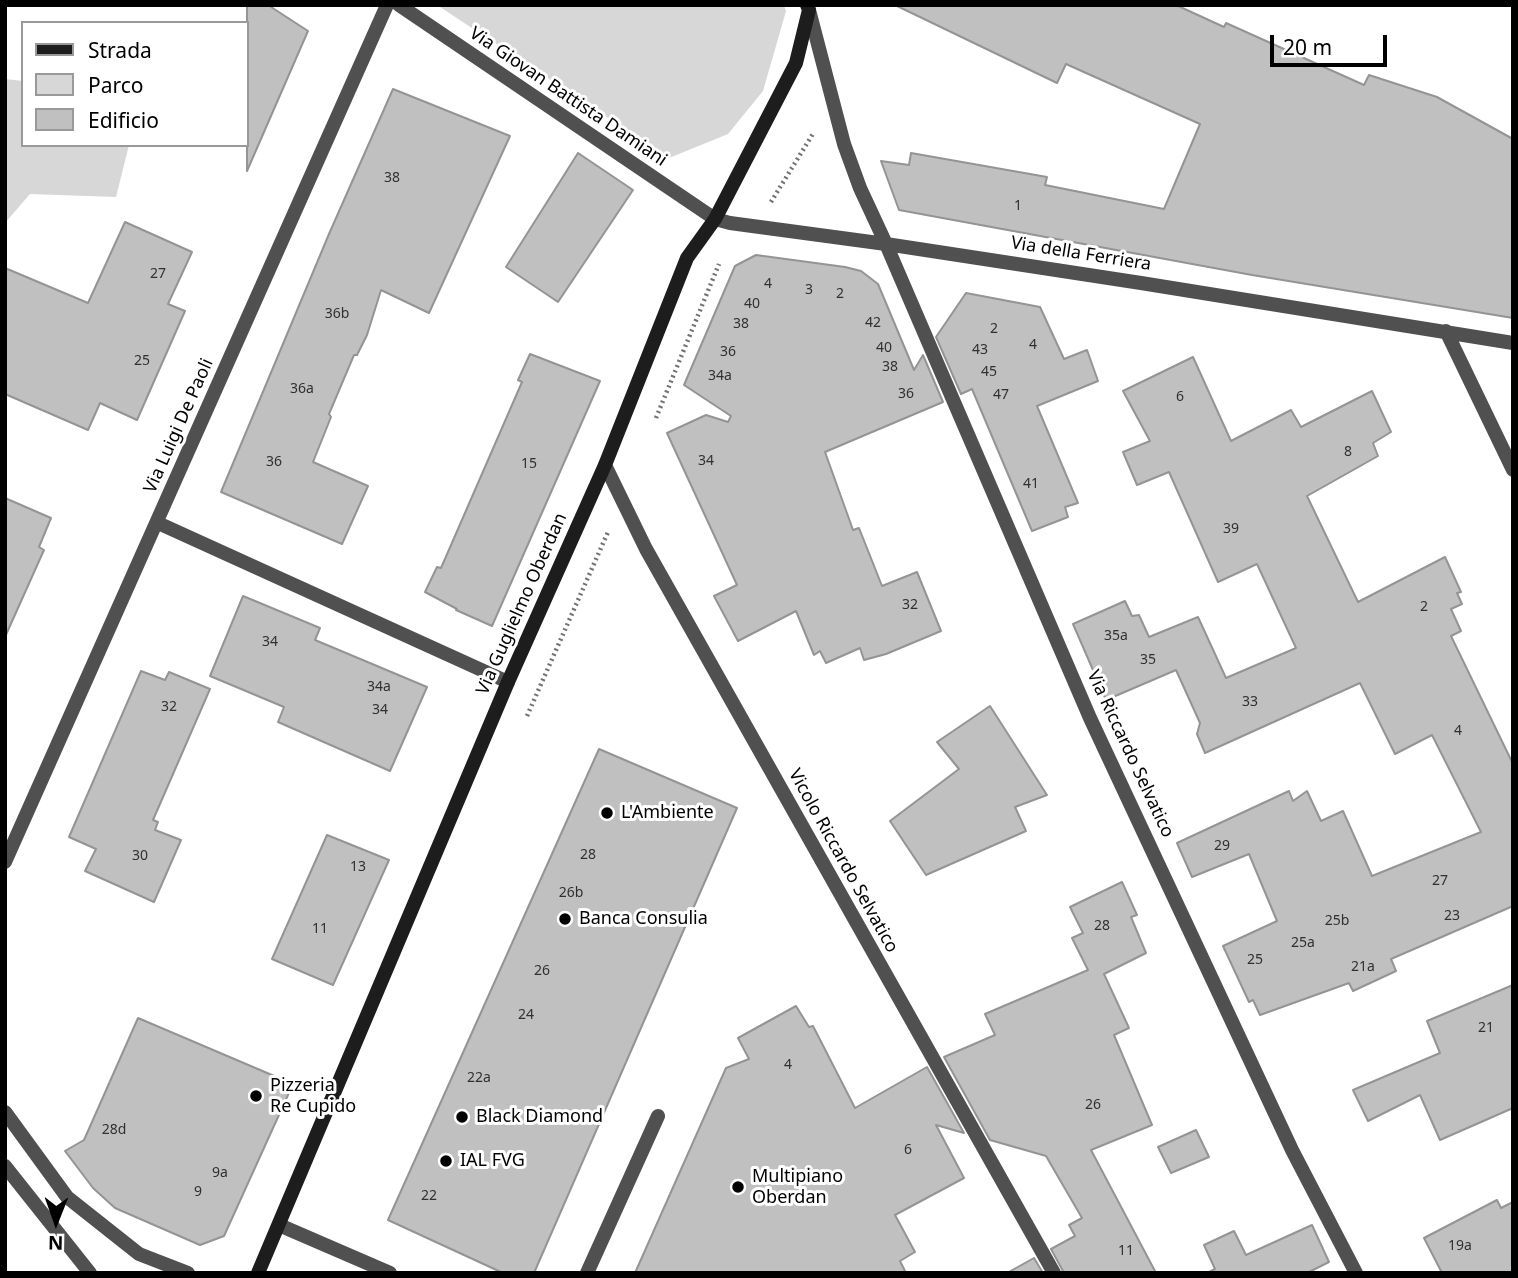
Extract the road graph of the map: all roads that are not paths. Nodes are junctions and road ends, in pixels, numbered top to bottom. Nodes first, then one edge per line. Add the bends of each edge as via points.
1 (387, 5) edge
2 (399, 5) edge
3 (808, 8) edge
4 (715, 219) junction
5 (886, 244) junction
6 (1446, 331) junction
7 (1513, 343) edge
8 (605, 466) junction
9 (1513, 470) edge
10 (158, 523) junction
11 (508, 682) junction
12 (5, 862) edge
13 (5, 1112) edge
14 (658, 1116) dead end
15 (5, 1166) edge
16 (279, 1225) junction
17 (90, 1273) edge
18 (188, 1273) edge
19 (258, 1273) edge
20 (390, 1273) edge
21 (587, 1273) edge
22 (1054, 1273) edge
23 (1356, 1273) edge

1 - 10 street, Via Luigi De Paoli
2 - 4 street, Via Giovan Battista Damiani
3 - 4 main road, Via Guglielmo Oberdan via 796,63
3 - 5 street via 844,144
4 - 5 street, Via della Ferriera
4 - 8 main road, Via Guglielmo Oberdan via 687,258
5 - 6 street, Via della Ferriera
5 - 23 street, Via Riccardo Selvatico via 1090,718 1292,1150
6 - 7 street, Via della Ferriera
6 - 9 street
8 - 11 main road, Via Guglielmo Oberdan
8 - 22 street, Vicolo Riccardo Selvatico via 646,550
10 - 11 street
10 - 12 street, Via Luigi De Paoli
11 - 16 main road, Via Guglielmo Oberdan
13 - 18 street via 67,1197 139,1254
14 - 21 street
15 - 17 street
16 - 19 main road, Via Guglielmo Oberdan
16 - 20 street

